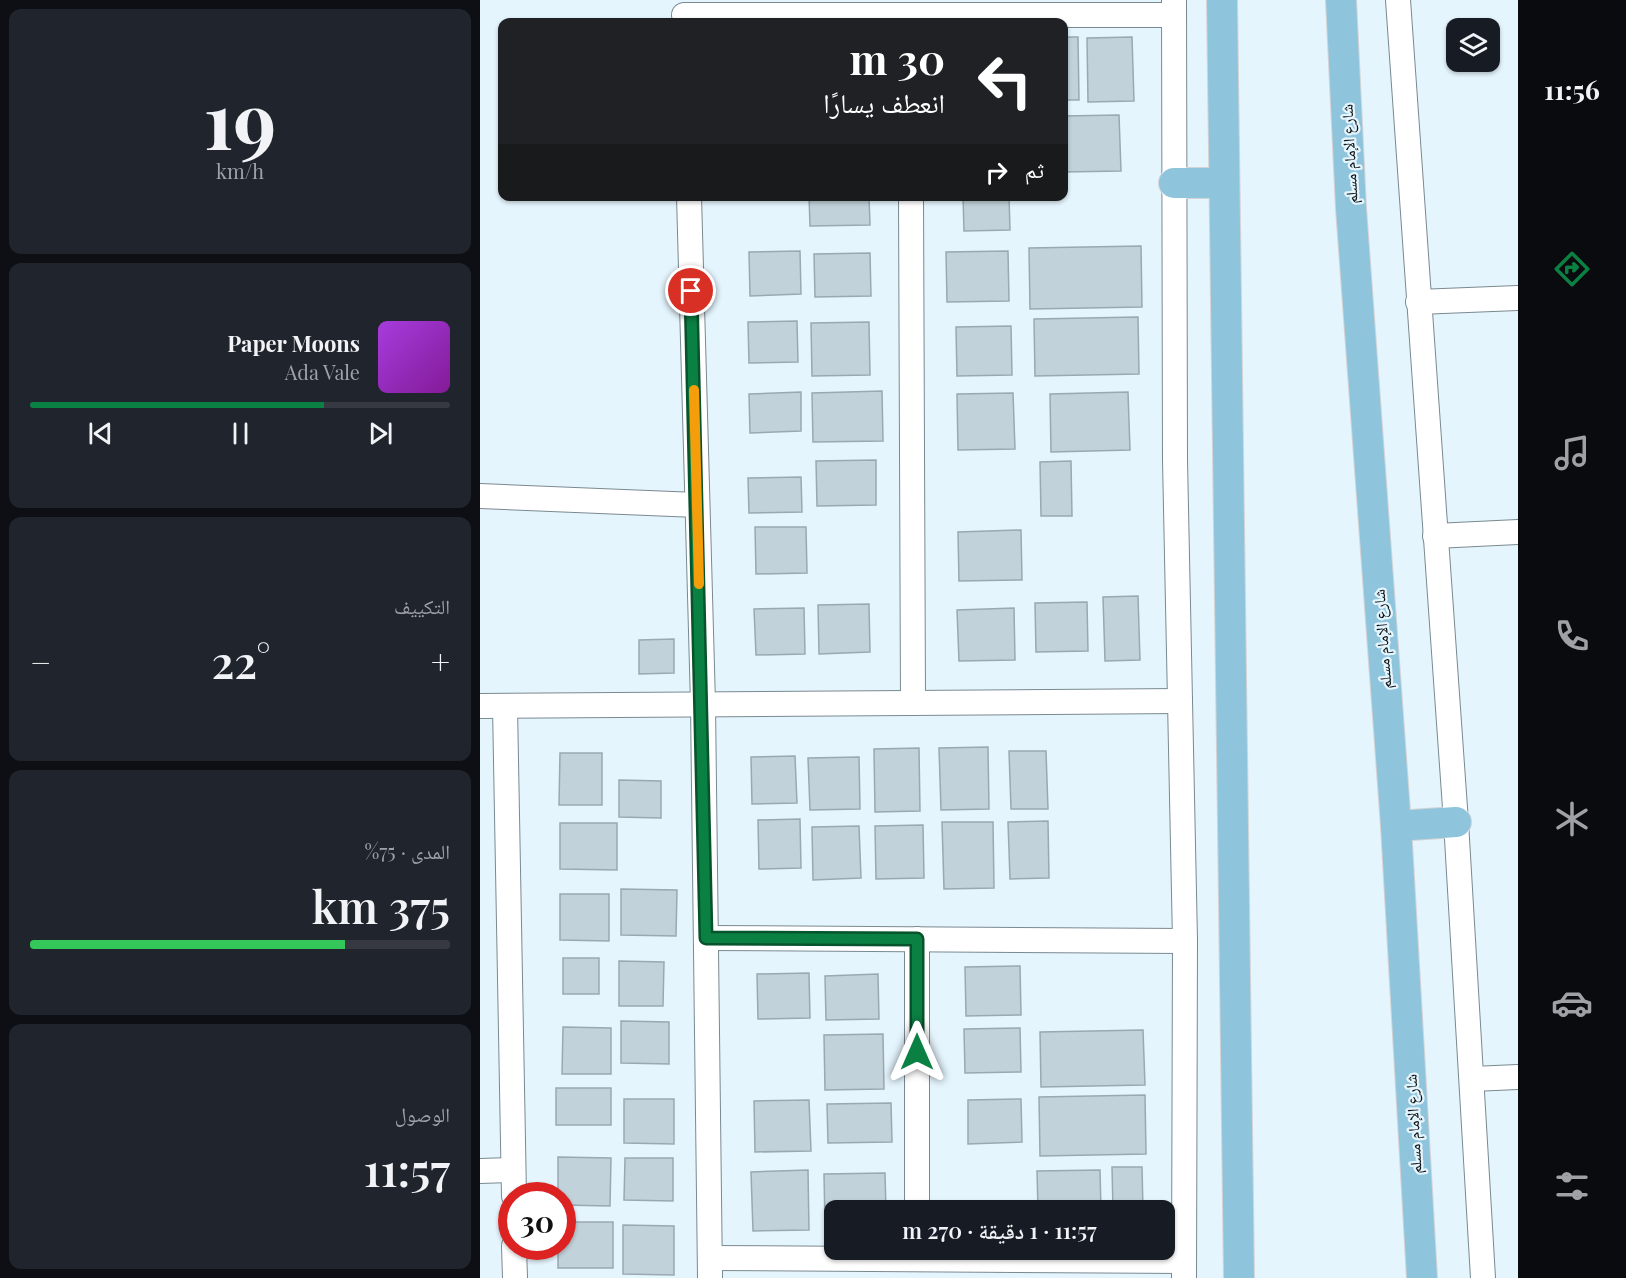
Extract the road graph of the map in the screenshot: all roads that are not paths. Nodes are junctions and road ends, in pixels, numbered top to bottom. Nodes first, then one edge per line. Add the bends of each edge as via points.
1 (1222, 0) edge
2 (1341, 0) edge
3 (1398, 0) edge
4 (1174, 8) edge
5 (684, 13) edge
6 (873, 18) edge
7 (935, 18) edge
8 (1174, 183) junction
9 (1224, 183) junction
10 (689, 201) edge
11 (911, 201) edge
12 (1518, 298) edge
13 (1418, 302) junction
14 (480, 496) edge
15 (697, 505) junction
16 (1518, 532) edge
17 (1436, 536) junction
18 (1180, 701) junction
19 (913, 703) junction
20 (703, 704) junction
21 (480, 706) edge
22 (505, 706) junction
23 (1456, 822) junction
24 (1396, 826) junction
25 (706, 938) junction
26 (917, 939) junction
27 (1185, 941) junction
28 (1518, 1077) edge
29 (1472, 1079) junction
30 (513, 1170) junction
31 (480, 1171) edge
32 (513, 1182) edge
33 (917, 1200) edge
34 (514, 1260) edge
35 (917, 1262) edge
36 (710, 1268) edge
37 (1184, 1270) edge
38 (515, 1278) edge
39 (1239, 1278) edge
40 (1422, 1278) edge
41 (1483, 1278) edge

1 - 9 main road
2 - 24 main road, شارع الإمام مسلم via 1351,208
3 - 13 street
4 - 7 street
4 - 8 street
5 - 6 street
8 - 9 main road
8 - 18 street
9 - 39 main road
10 - 15 street
11 - 19 street
12 - 13 street
13 - 17 street
14 - 15 street
15 - 20 street
16 - 17 street
17 - 23 street
18 - 19 street
18 - 27 street
19 - 20 street
20 - 22 street
20 - 25 street
21 - 22 street
22 - 30 street
23 - 24 main road
23 - 29 street
24 - 40 main road, شارع الإمام مسلم
25 - 26 street
25 - 36 street
26 - 27 street
26 - 33 street
27 - 37 street
28 - 29 street
29 - 41 street
30 - 31 street
30 - 32 street
34 - 38 street
35 - 36 street
35 - 37 street

